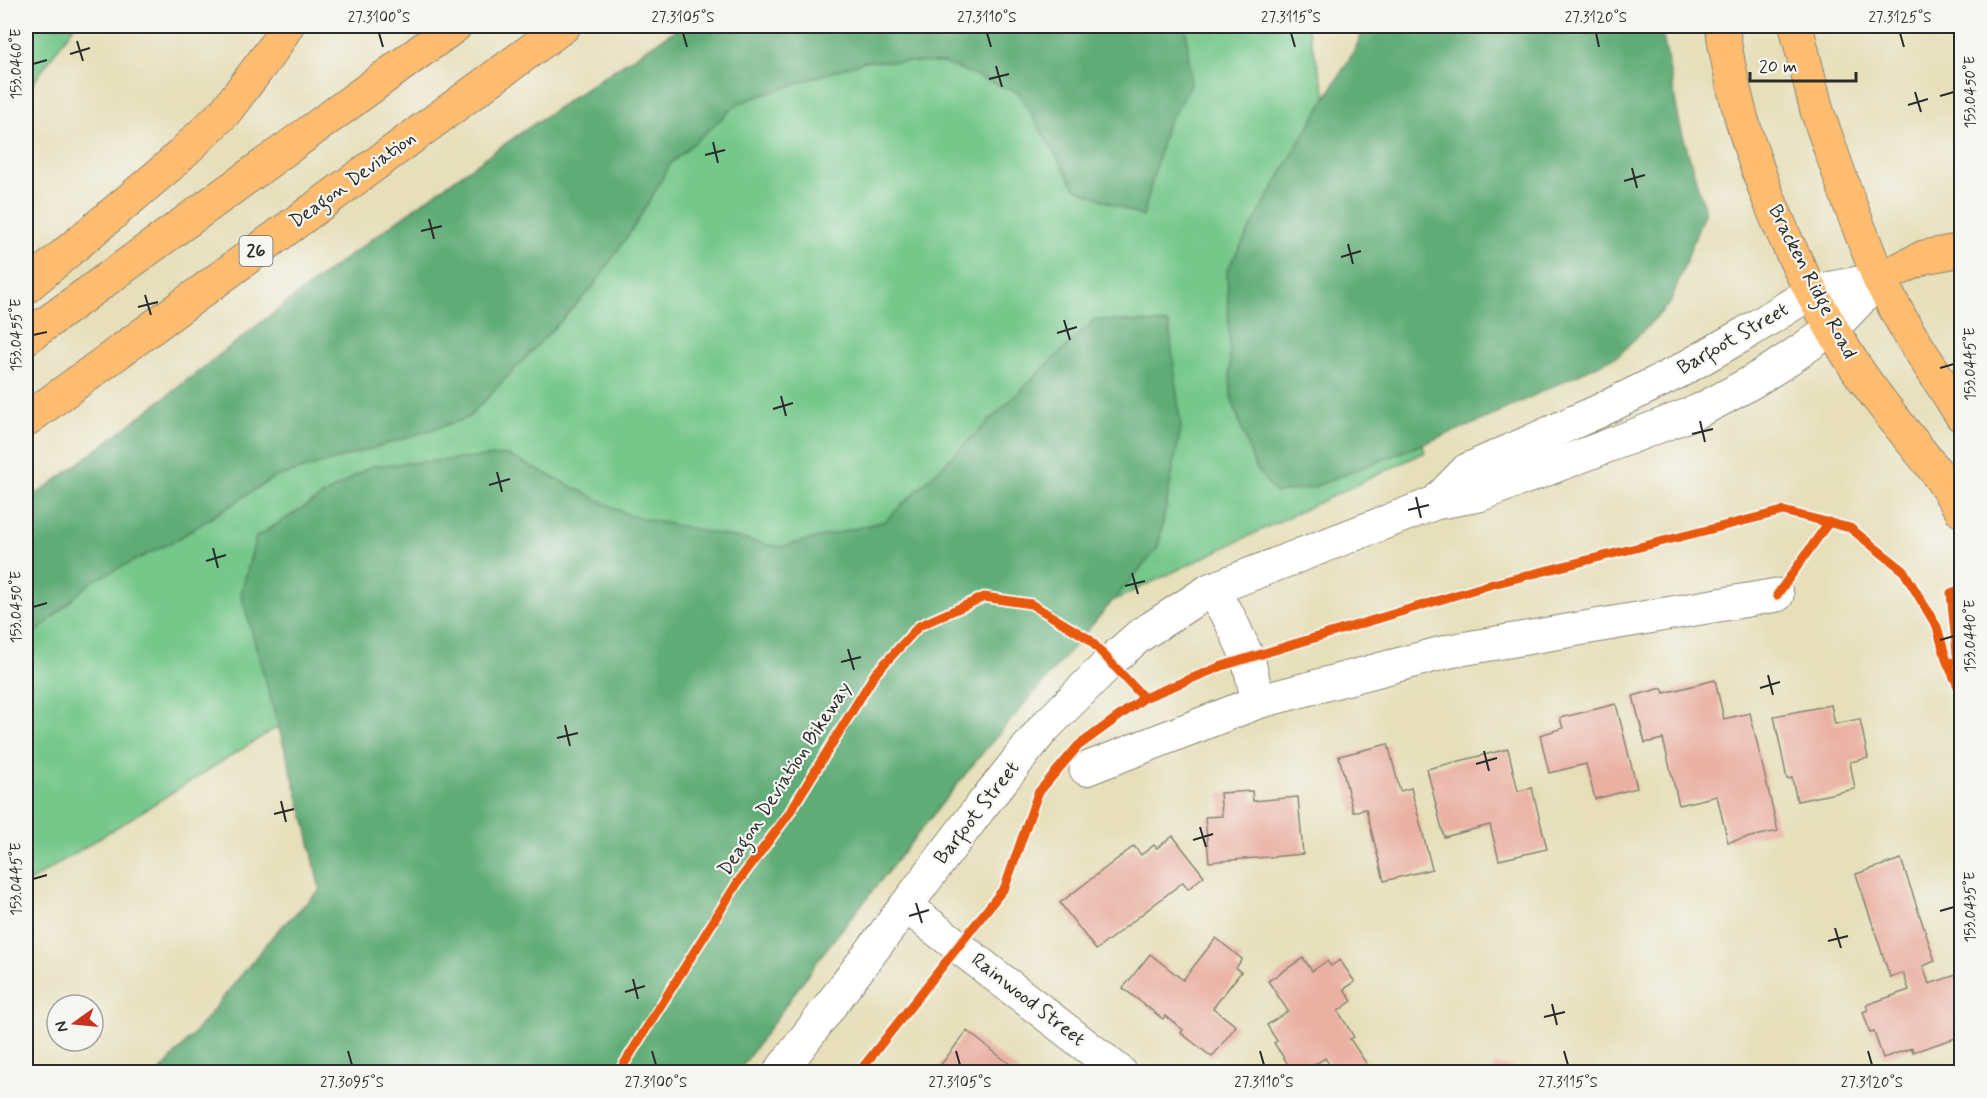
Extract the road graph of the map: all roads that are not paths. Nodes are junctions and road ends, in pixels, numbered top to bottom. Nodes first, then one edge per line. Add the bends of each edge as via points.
1 (287, 26) edge
2 (455, 26) edge
3 (564, 26) edge
4 (1722, 26) edge
5 (1796, 26) edge
6 (1962, 249) edge
7 (1879, 279) junction
8 (26, 287) edge
9 (1812, 292) junction
10 (1832, 328) junction
11 (26, 338) edge
12 (1962, 416) edge
13 (26, 420) edge
14 (1435, 502) junction
15 (1962, 511) edge
16 (1210, 590) junction
17 (1776, 595) dead end
18 (1258, 702) junction
19 (1086, 769) dead end
20 (906, 906) junction
21 (780, 1072) edge
22 (1120, 1072) edge

1 - 8 main road via 225,112 169,166
2 - 11 main road
3 - 13 main road, Deagon Deviation / 26
4 - 9 main road, Bracken Ridge Road via 1740,117 1782,230
5 - 7 main road via 1817,111
6 - 7 main road via 1924,257
7 - 9 street, Barfoot Street
7 - 10 street, Barfoot Street
7 - 12 main road
9 - 10 main road, Bracken Ridge Road
9 - 14 street, Barfoot Street via 1678,372 1467,470
10 - 14 street, Barfoot Street via 1782,363 1696,412 1479,495
10 - 15 main road, Bracken Ridge Road via 1851,361
14 - 16 street, Barfoot Street
16 - 18 street via 1229,617 1248,658
16 - 20 street, Barfoot Street via 1139,636 1043,729
17 - 18 street via 1450,651
18 - 19 street
20 - 21 street, Barfoot Street
20 - 22 street, Rainwood Street

